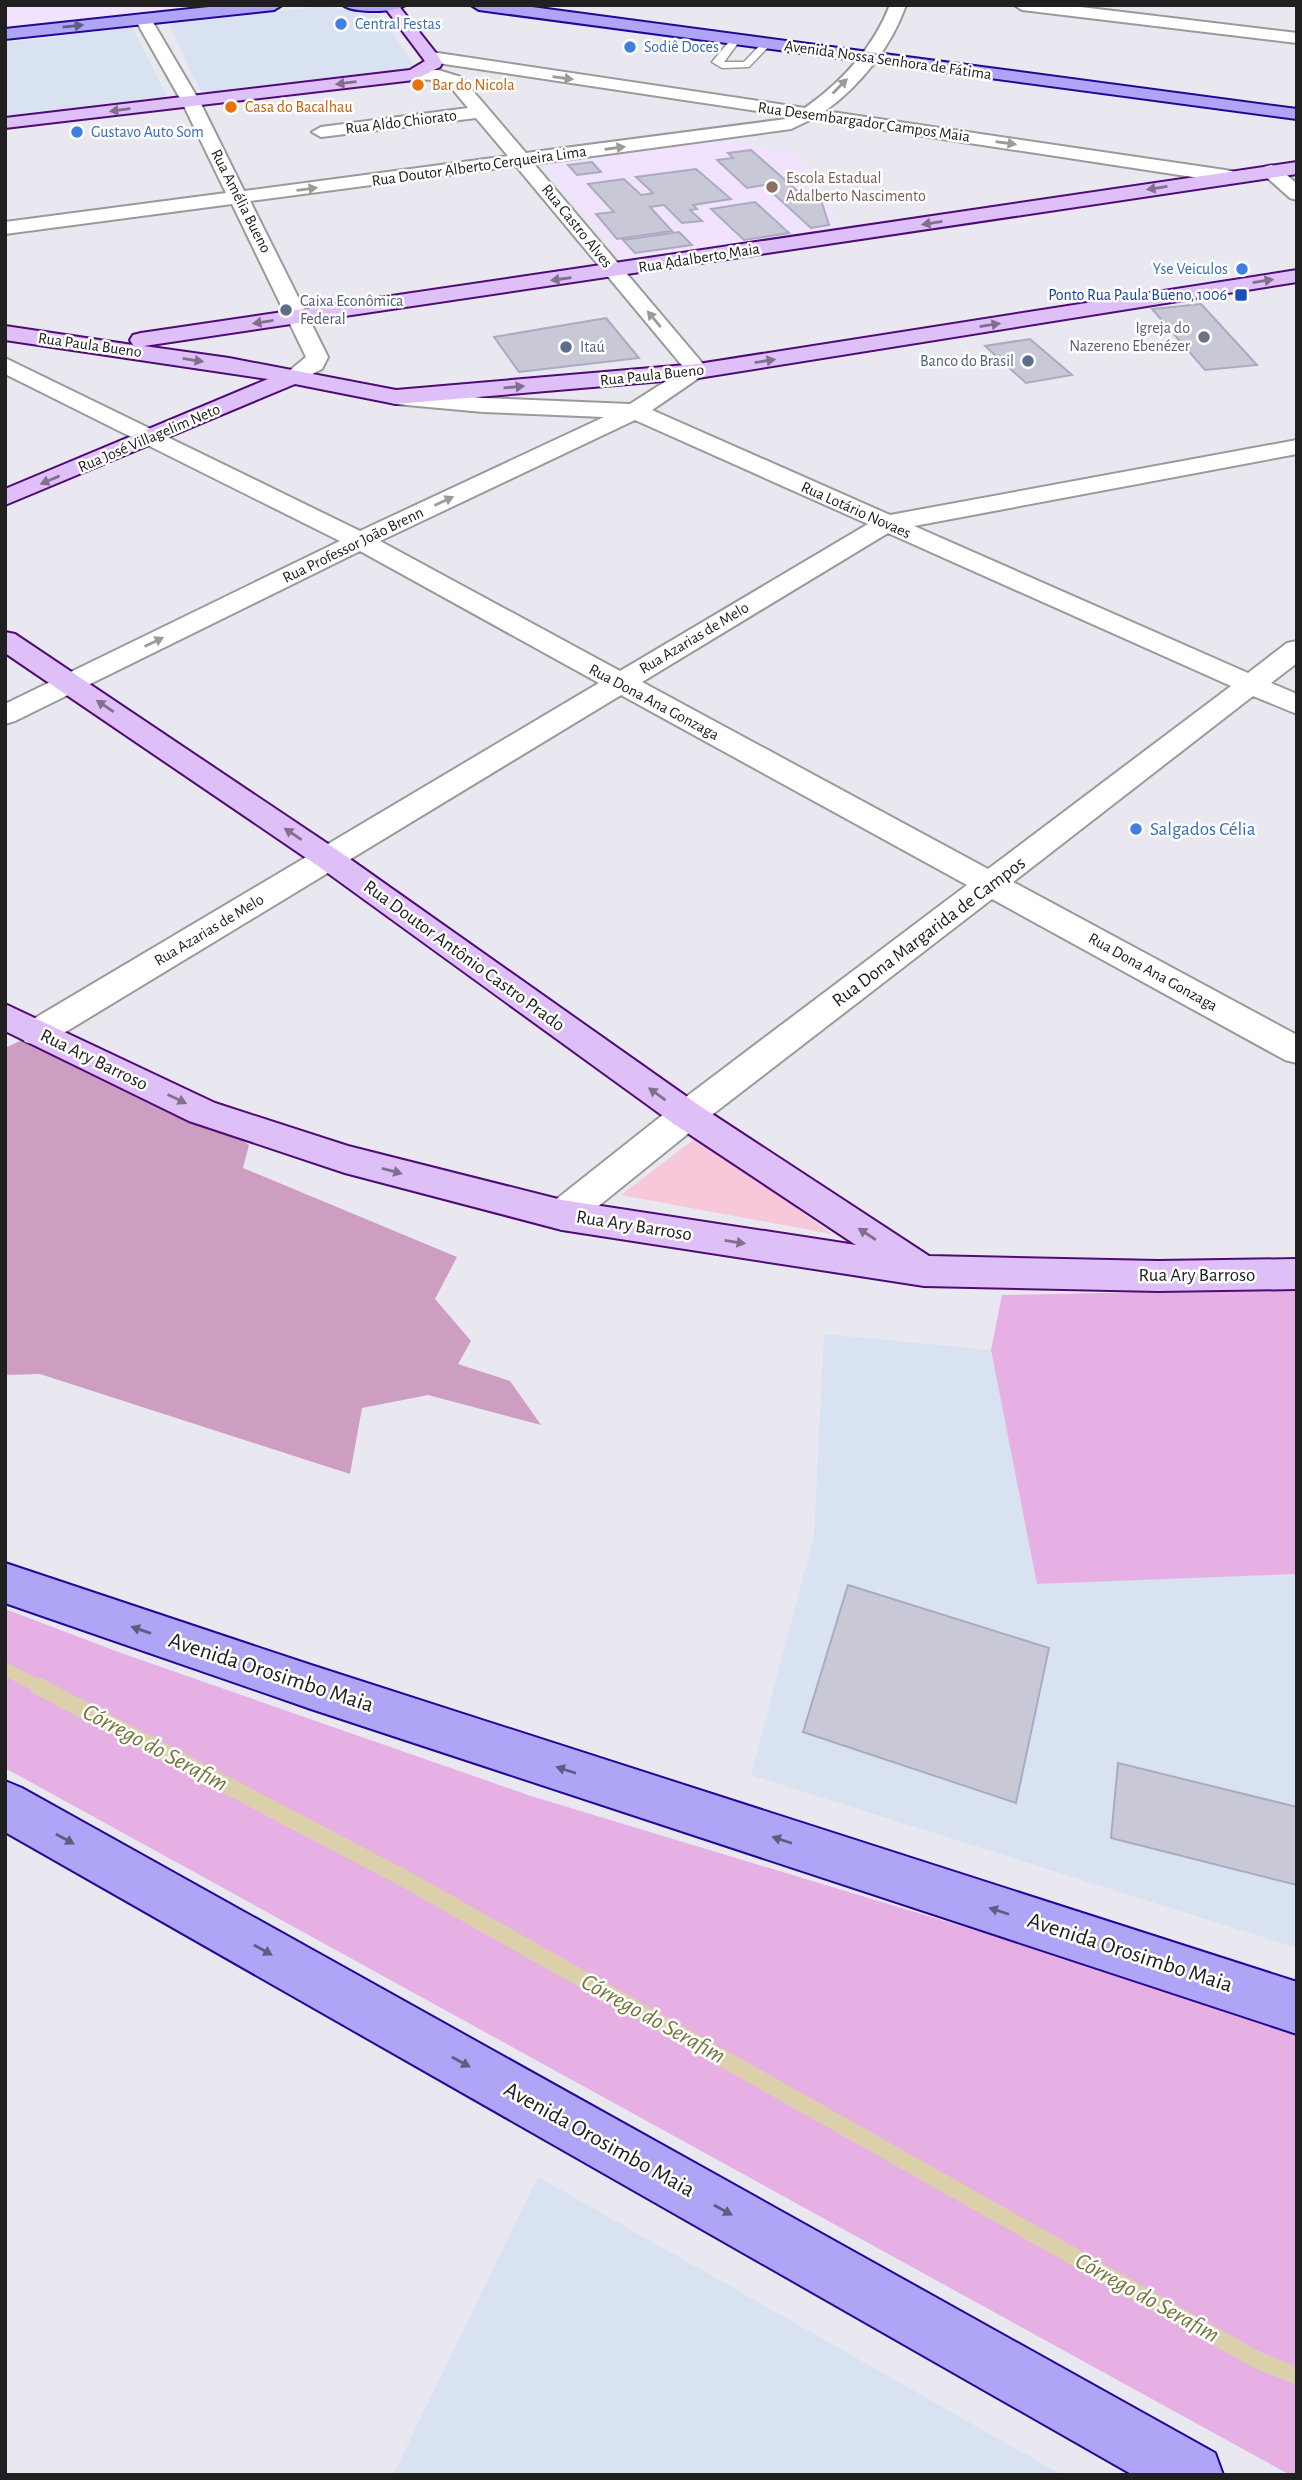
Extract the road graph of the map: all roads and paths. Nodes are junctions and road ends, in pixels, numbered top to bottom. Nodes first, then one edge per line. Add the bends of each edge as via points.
1 (274, 5) edge
2 (351, 5) edge
3 (479, 5) edge
4 (898, 5) edge
5 (1022, 5) edge
6 (393, 6) edge
7 (143, 19) junction
8 (5, 34) edge
9 (1297, 38) edge
10 (736, 39) junction
11 (767, 43) junction
12 (431, 57) junction
13 (869, 57) junction
14 (495, 68) junction
15 (414, 75) junction
16 (455, 80) junction
17 (191, 102) junction
18 (480, 112) junction
19 (811, 114) junction
20 (1297, 114) edge
21 (5, 123) edge
22 (321, 132) dead end
23 (523, 160) junction
24 (1297, 168) edge
25 (1271, 171) junction
26 (1232, 177) junction
27 (1297, 194) edge
28 (239, 198) junction
29 (5, 228) edge
30 (614, 271) junction
31 (1297, 276) edge
32 (299, 316) junction
33 (5, 333) edge
34 (45, 338) junction
35 (101, 346) junction
36 (5, 351) edge
37 (5, 365) edge
38 (698, 371) junction
39 (293, 377) junction
40 (396, 397) junction
41 (635, 411) junction
42 (152, 437) junction
43 (1297, 447) edge
44 (5, 498) edge
45 (887, 523) junction
46 (360, 541) junction
47 (5, 640) edge
48 (1297, 649) edge
49 (71, 683) junction
50 (618, 683) junction
51 (1249, 684) junction
52 (1297, 705) edge
53 (5, 715) edge
54 (329, 859) junction
55 (993, 883) junction
56 (21, 1024) edge
57 (1297, 1051) edge
58 (687, 1115) junction
59 (562, 1215) junction
60 (924, 1271) junction
61 (1297, 1274) edge
62 (5, 1583) edge
63 (5, 1805) edge
64 (1297, 2008) edge
65 (1193, 2475) edge

1 - 7 main road
2 - 6 main road
3 - 10 main road, Avenida Nossa Senhora de Fátima
4 - 13 street, Rua Doutor Alberto Cerqueira Lima via 892,25
5 - 9 street
6 - 12 main road
8 -> 7 main road
7 - 17 street, Rua Amélia Bueno
10 - 11 main road, Avenida Nossa Senhora de Fátima
10 - 11 lane via 716,62 746,65
11 - 13 main road, Avenida Nossa Senhora de Fátima
12 - 14 street
12 - 15 main road via 431,67
19 -> 13 street, Rua Doutor Alberto Cerqueira Lima
13 - 20 main road, Avenida Nossa Senhora de Fátima
14 - 16 street via 467,71
14 -> 19 street, Rua Desembargador Campos Maia
15 - 16 street
15 -> 17 main road
16 - 18 street, Rua Castro Alves
17 -> 21 main road
17 - 28 street, Rua Amélia Bueno
18 - 22 street, Rua Aldo Chiorato
18 - 23 street, Rua Castro Alves
23 -> 19 street, Rua Doutor Alberto Cerqueira Lima via 791,124
19 -> 26 street, Rua Desembargador Campos Maia
28 -> 23 street, Rua Doutor Alberto Cerqueira Lima
23 - 30 street, Rua Castro Alves
24 - 25 main road, Rua Adalberto Maia
25 - 26 main road, Rua Adalberto Maia
25 - 27 street
26 -> 30 main road, Rua Adalberto Maia
28 - 29 street, Rua Doutor Alberto Cerqueira Lima
28 - 32 street, Rua Amélia Bueno
30 -> 32 main road, Rua Adalberto Maia
38 -> 30 street, Rua Castro Alves
38 -> 31 main road, Rua Paula Bueno
32 -> 35 main road, Rua Adalberto Maia
32 - 39 street, Rua Amélia Bueno via 317,357
33 - 34 main road, Rua Paula Bueno
34 - 35 main road, Rua Paula Bueno
34 - 36 street
35 -> 39 main road, Rua Paula Bueno
37 - 42 street, Rua Dona Ana Gonzaga
40 -> 38 main road, Rua Paula Bueno
38 - 41 street, Rua Professor João Brenn
39 - 40 main road, Rua Paula Bueno
39 - 42 main road, Rua José Villagelim Neto
40 - 41 street, Rua Lotário Novaes
41 - 45 street, Rua Lotário Novaes
46 -> 41 street, Rua Professor João Brenn
42 -> 44 main road, Rua José Villagelim Neto
42 - 46 street, Rua Dona Ana Gonzaga
43 - 45 street, Rua Azarias de Melo
45 - 50 street, Rua Azarias de Melo
45 - 51 street, Rua Lotário Novaes
49 -> 46 street, Rua Professor João Brenn
46 - 50 street, Rua Dona Ana Gonzaga
47 - 49 main road, Rua Doutor Antônio Castro Prado
48 - 51 street, Rua Dona Margarida de Campos
49 - 53 street, Rua Professor João Brenn
54 -> 49 main road, Rua Doutor Antônio Castro Prado
50 - 54 street, Rua Azarias de Melo
50 - 55 street, Rua Dona Ana Gonzaga
51 - 52 street, Rua Lotário Novaes
51 - 55 street, Rua Dona Margarida de Campos
54 - 56 street, Rua Azarias de Melo
58 -> 54 main road, Rua Doutor Antônio Castro Prado
55 - 57 street, Rua Dona Ana Gonzaga
55 - 58 street, Rua Dona Margarida de Campos
56 -> 59 main road, Rua Ary Barroso via 202,1112 345,1159
58 - 59 street, Rua Dona Margarida de Campos
60 -> 58 main road, Rua Doutor Antônio Castro Prado
59 -> 60 main road, Rua Ary Barroso
60 - 61 main road, Rua Ary Barroso
64 -> 62 main road, Avenida Orosimbo Maia
63 -> 65 main road, Avenida Orosimbo Maia

